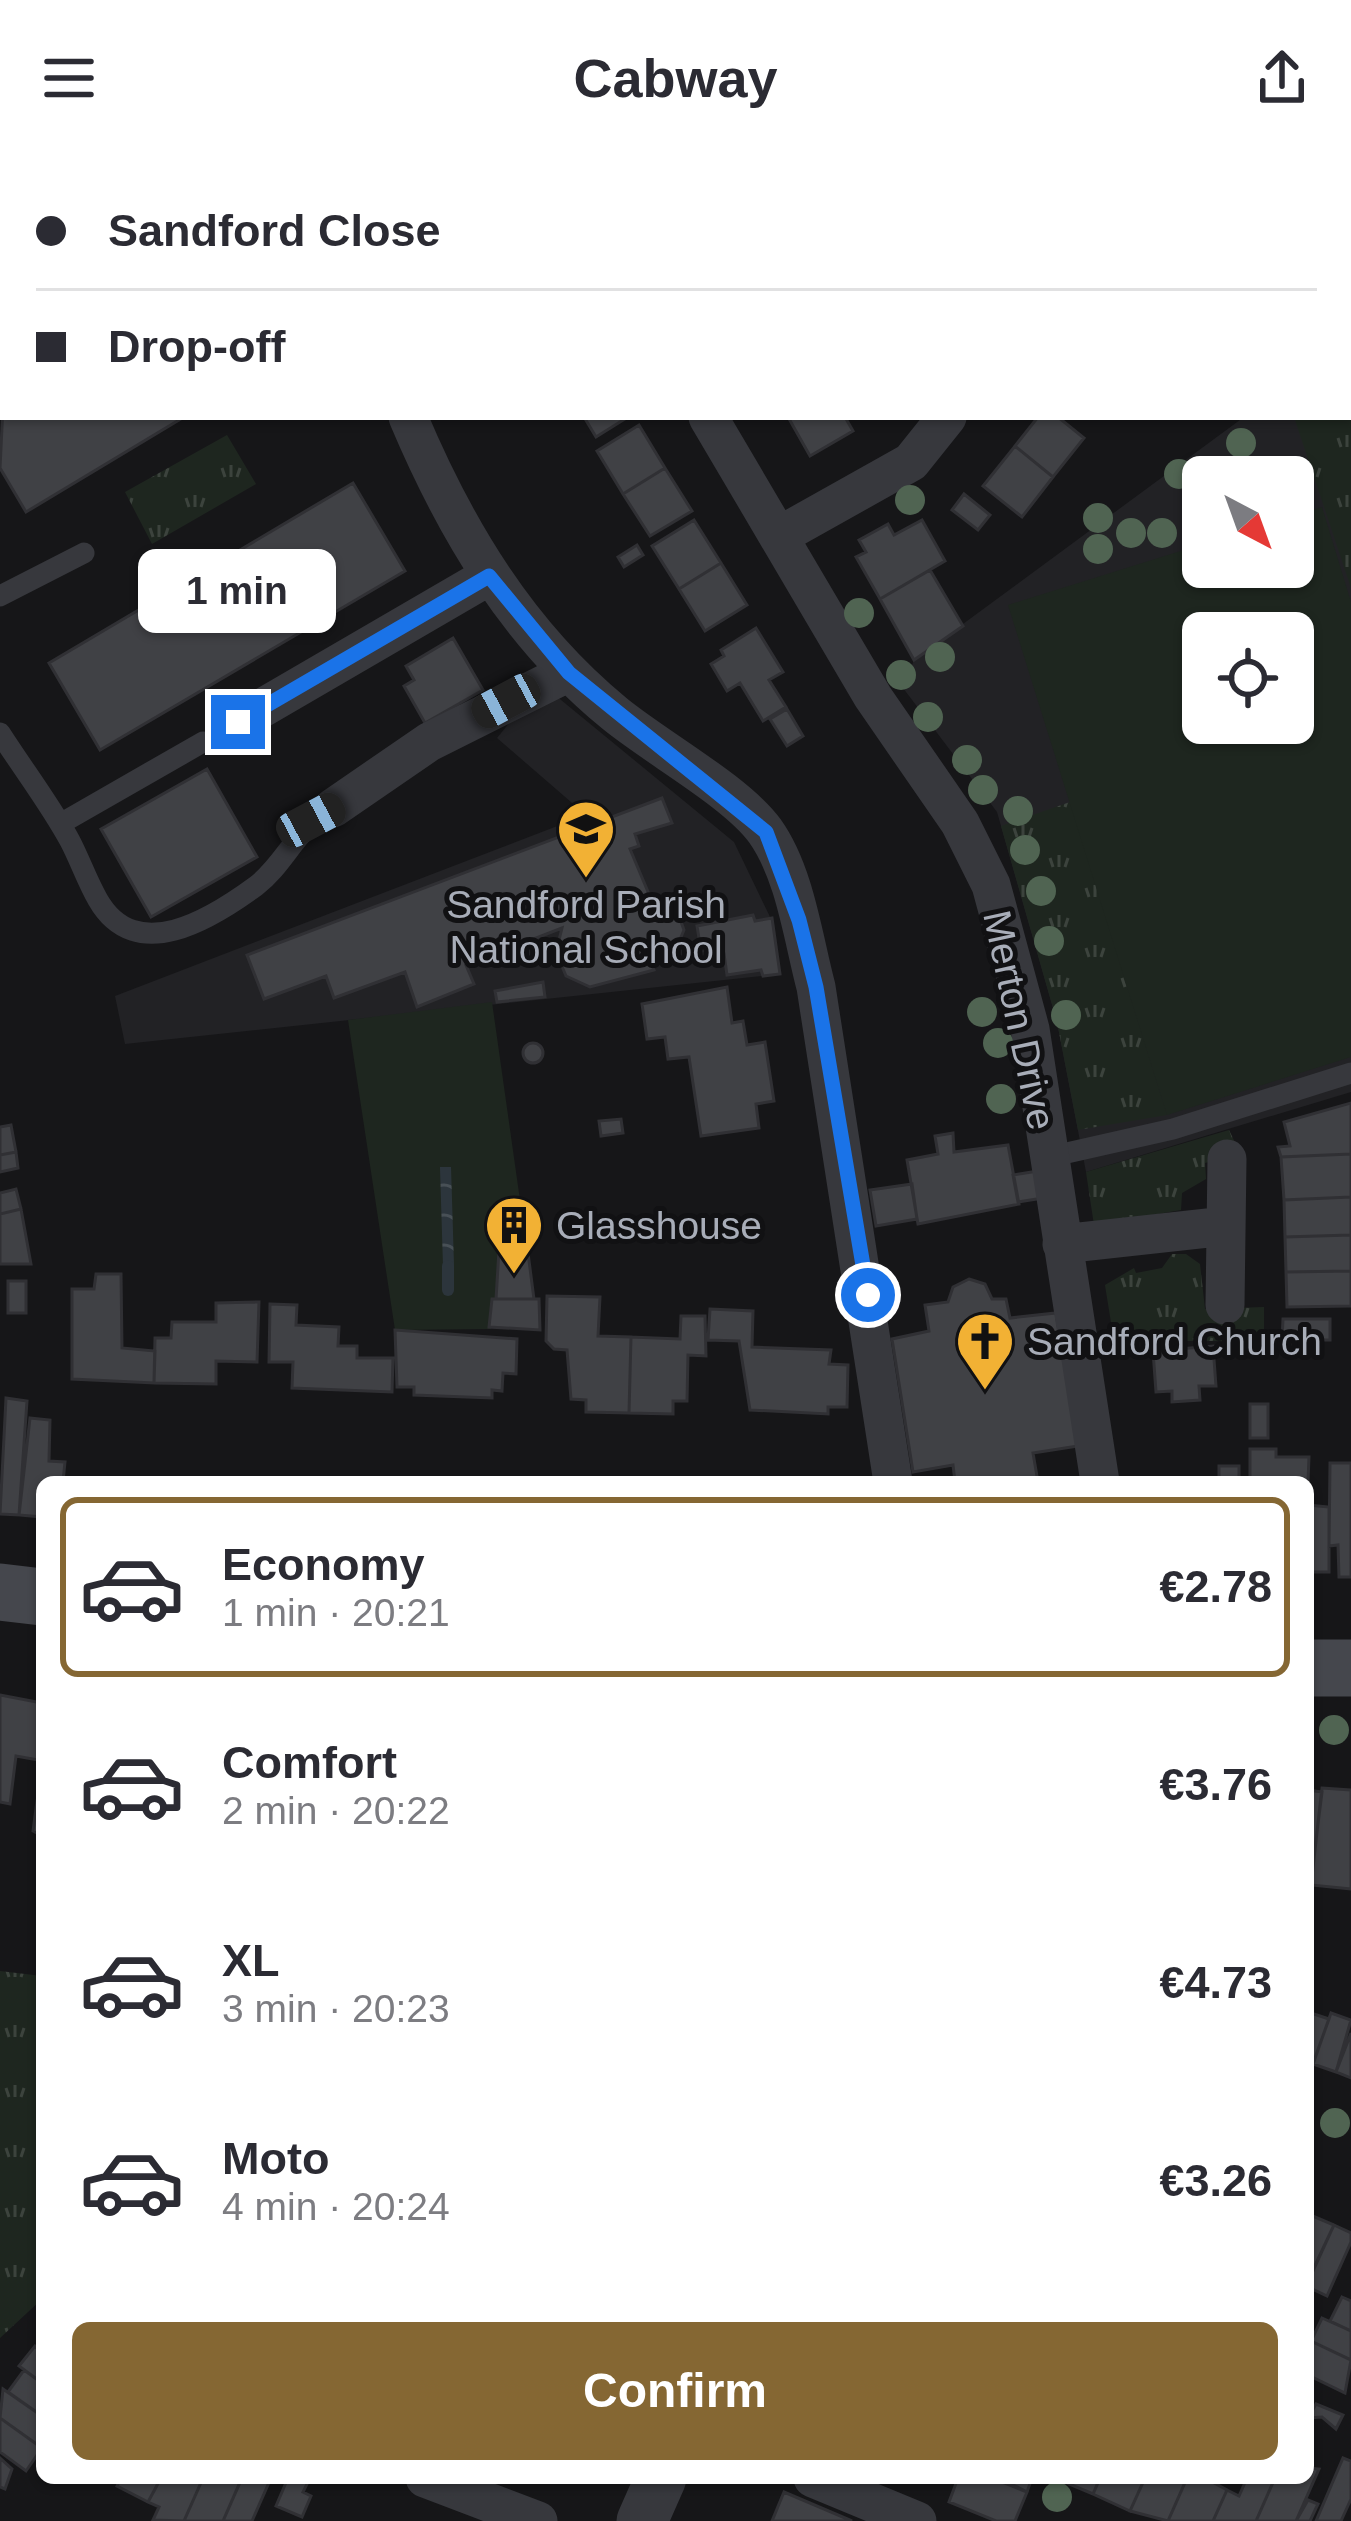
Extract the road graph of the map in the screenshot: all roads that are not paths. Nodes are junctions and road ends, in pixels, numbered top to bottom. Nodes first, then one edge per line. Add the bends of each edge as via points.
1 (410, 420) edge
2 (710, 420) edge
3 (944, 420) edge
4 (779, 536) junction
5 (84, 553) dead end
6 (489, 576) junction
7 (0, 596) edge
8 (569, 673) junction
9 (238, 722) dead end
10 (0, 733) edge
11 (203, 742) dead end
12 (333, 808) joint
13 (60, 824) junction
14 (1351, 1073) edge
15 (1049, 1156) junction
16 (1227, 1159) dead end
17 (1226, 1226) junction
18 (1062, 1244) junction
19 (1225, 1305) dead end
20 (892, 1476) edge
21 (1099, 1476) edge
22 (0, 1592) edge
23 (36, 1596) edge
24 (1314, 1668) edge
25 (1351, 1668) edge
26 (441, 2484) edge
27 (658, 2484) edge
28 (828, 2484) edge
29 (538, 2521) edge
30 (642, 2521) edge
31 (917, 2521) edge

1 - 6 street
2 - 4 street, Merton Drive
3 - 4 street via 911,461
4 - 15 street, Merton Drive via 991,885 1030,1029
5 - 7 lane
6 - 8 street
6 - 9 street
8 - 12 street via 430,742
8 - 20 street via 745,810 778,860 816,987
10 - 13 lane
11 - 13 lane
12 - 13 lane via 311,820 264,880 158,936 124,928 100,904
14 - 15 lane via 1173,1129
15 - 18 street, Merton Drive
16 - 17 street
17 - 18 street
17 - 19 street
18 - 21 street, Merton Drive
22 - 23 main road
24 - 25 main road
26 - 29 street
27 - 30 street
28 - 31 street

